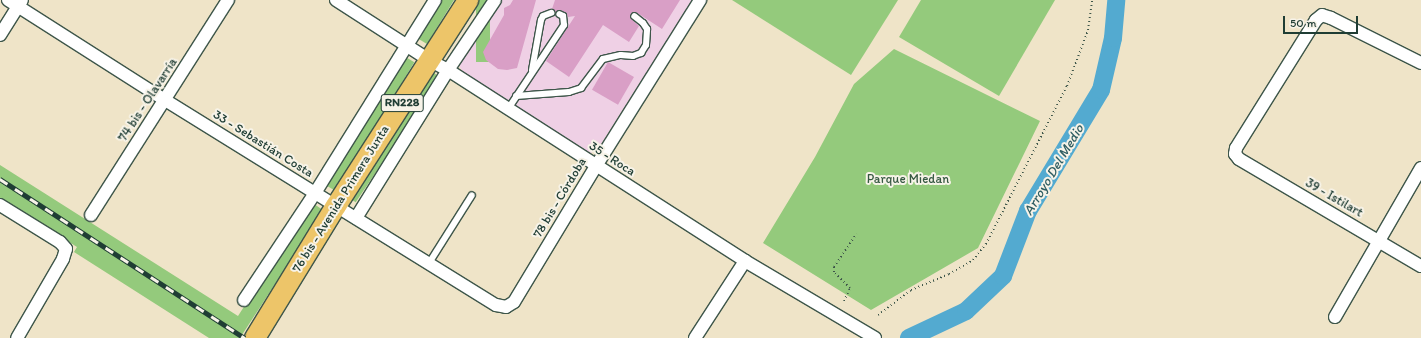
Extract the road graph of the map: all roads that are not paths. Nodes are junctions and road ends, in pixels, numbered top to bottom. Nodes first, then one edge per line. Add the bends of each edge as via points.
1 (228, 0) edge
2 (336, 0) edge
3 (435, 0) edge
4 (468, 0) edge
5 (495, 0) edge
6 (700, 0) edge
7 (16, 2) edge
8 (552, 13) dead end
9 (560, 14) dead end
10 (634, 16) dead end
11 (0, 35) edge
12 (407, 45) junction
13 (430, 60) junction
14 (1421, 63) edge
15 (448, 70) junction
16 (532, 73) junction
17 (516, 96) junction
18 (165, 100) junction
19 (508, 109) junction
20 (596, 166) junction
21 (1421, 168) edge
22 (315, 193) junction
23 (472, 195) dead end
24 (0, 205) edge
25 (336, 206) junction
26 (91, 215) dead end
27 (356, 218) junction
28 (1380, 240) junction
29 (745, 261) junction
30 (429, 263) junction
31 (1421, 266) edge
32 (244, 300) dead end
33 (506, 307) joint
34 (1335, 317) dead end
35 (872, 336) edge
36 (17, 338) edge
37 (255, 338) edge
38 (695, 338) edge

1 - 18 street, 74 bis - Olavarría
2 - 12 street, 35 - Roca
3 - 12 street, 76 bis - Avenida Primera Junta
4 - 13 highway, 76 bis - Avenida Primera Junta / RN228
5 - 15 street, 76 bis - Avenida Primera Junta
6 - 20 street, 78 bis - Córdoba
7 - 11 street
7 - 18 street, 33 - Sebastián Costa
8 - 16 lane via 543,16 541,20
9 - 16 lane via 564,25
10 - 17 lane via 647,29 646,45 641,53 603,59 581,88
12 - 13 street, 35 - Roca
12 - 22 street, 76 bis - Avenida Primera Junta
13 - 15 street, 35 - Roca
13 - 25 highway, 76 bis - Avenida Primera Junta / RN228
14 - 28 street, 39 - Istilart via 1322,15 1316,20 1236,148 1235,154 1239,159
15 - 19 street, 35 - Roca
15 - 27 street, 76 bis - Avenida Primera Junta
16 - 17 lane
17 - 19 lane
18 - 22 street, 33 - Sebastián Costa
18 - 26 street, 74 bis - Olavarría
19 - 20 street, 35 - Roca
20 - 29 street, 35 - Roca
20 - 33 street, 78 bis - Córdoba via 514,302
21 - 28 street
22 - 25 street, 33 - Sebastián Costa
22 - 32 street, 76 bis - Avenida Primera Junta
23 - 30 lane
24 - 36 street via 60,242 66,249 63,259
25 - 27 street, 33 - Sebastián Costa
25 - 37 highway, 76 bis - Avenida Primera Junta / RN228
27 - 30 street, 33 - Sebastián Costa
28 - 31 street, 39 - Istilart
28 - 34 street
29 - 35 street, 35 - Roca
29 - 38 street
30 - 33 street, 33 - Sebastián Costa via 496,305

